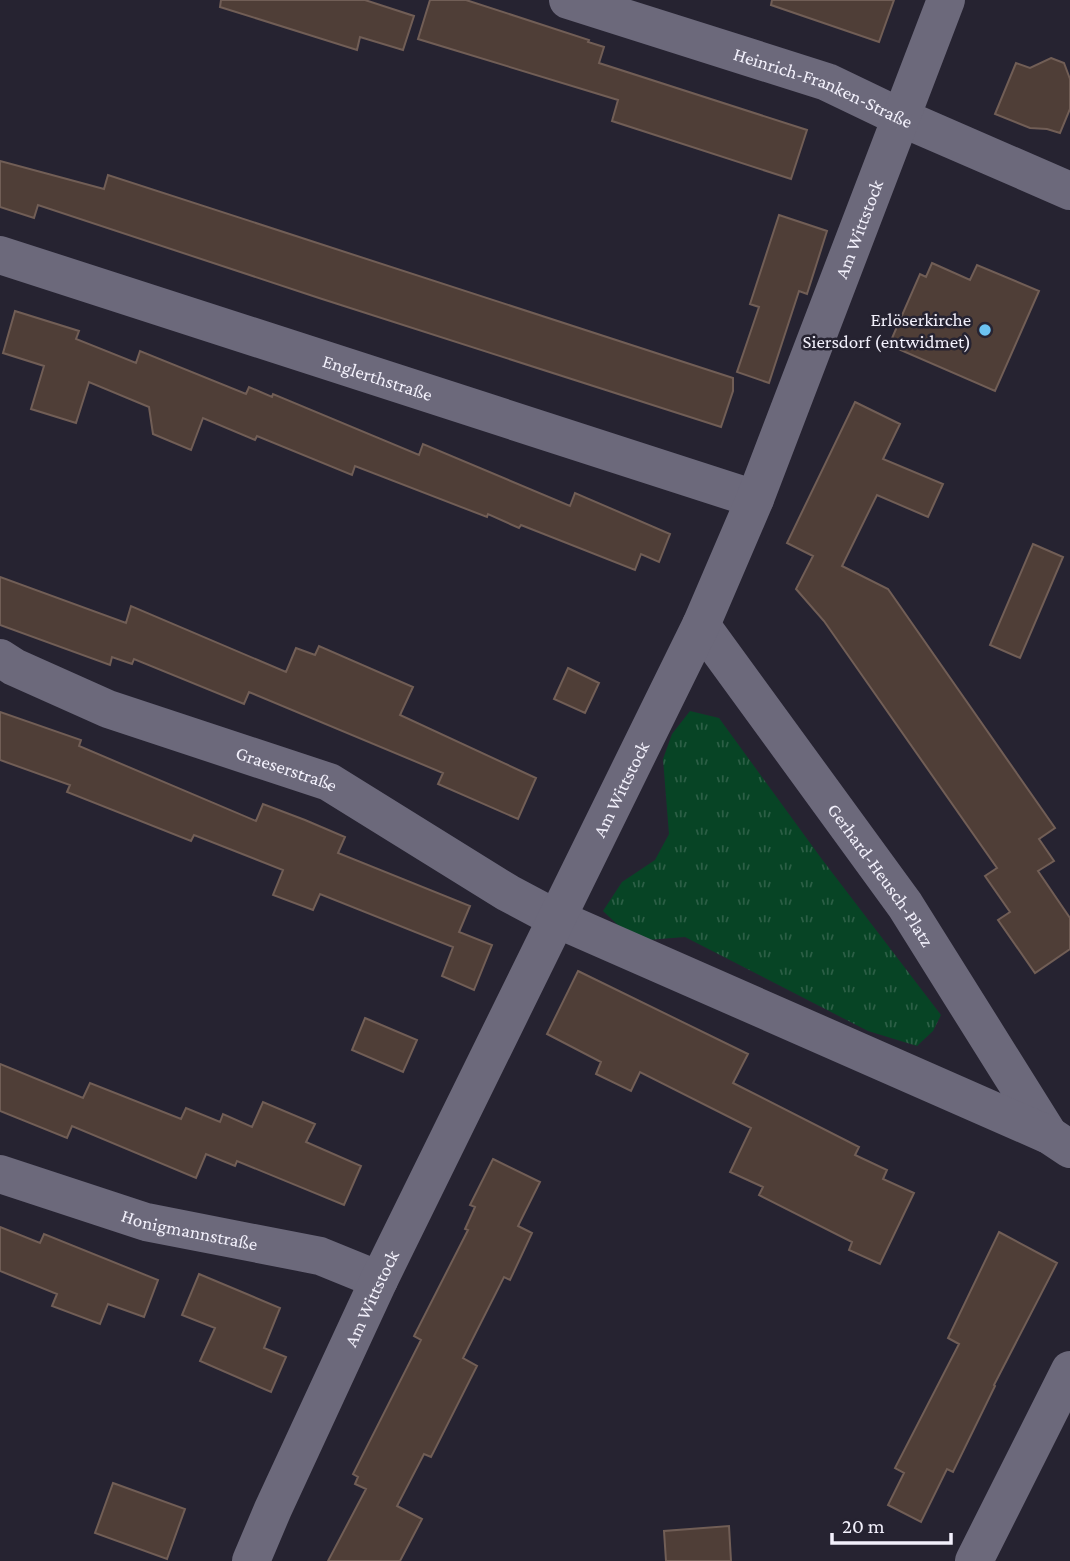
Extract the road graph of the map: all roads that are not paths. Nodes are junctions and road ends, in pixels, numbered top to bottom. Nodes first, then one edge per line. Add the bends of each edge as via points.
1 (569, 0) edge
2 (946, 0) edge
3 (902, 118) junction
4 (1070, 191) edge
5 (0, 256) edge
6 (755, 499) junction
7 (701, 625) junction
8 (0, 658) edge
9 (555, 918) junction
10 (1059, 1142) edge
11 (0, 1174) edge
12 (379, 1280) junction
13 (1070, 1370) edge
14 (251, 1561) edge
15 (974, 1561) edge

1 - 3 street, Heinrich-Franken-Straße via 827,82
2 - 3 street, Am Wittstock
3 - 4 street, Heinrich-Franken-Straße
3 - 6 street, Am Wittstock
5 - 6 street, Englerthstraße
6 - 7 street, Am Wittstock
7 - 9 street, Am Wittstock
7 - 10 street, Gerhard-Heusch-Platz via 905,905
8 - 9 street, Graeserstraße via 108,709 329,782
9 - 10 street, Gerhard-Heusch-Platz
9 - 12 street, Am Wittstock
11 - 12 street, Honigmannstraße via 146,1222 320,1256
12 - 14 street, Am Wittstock
13 - 15 street

